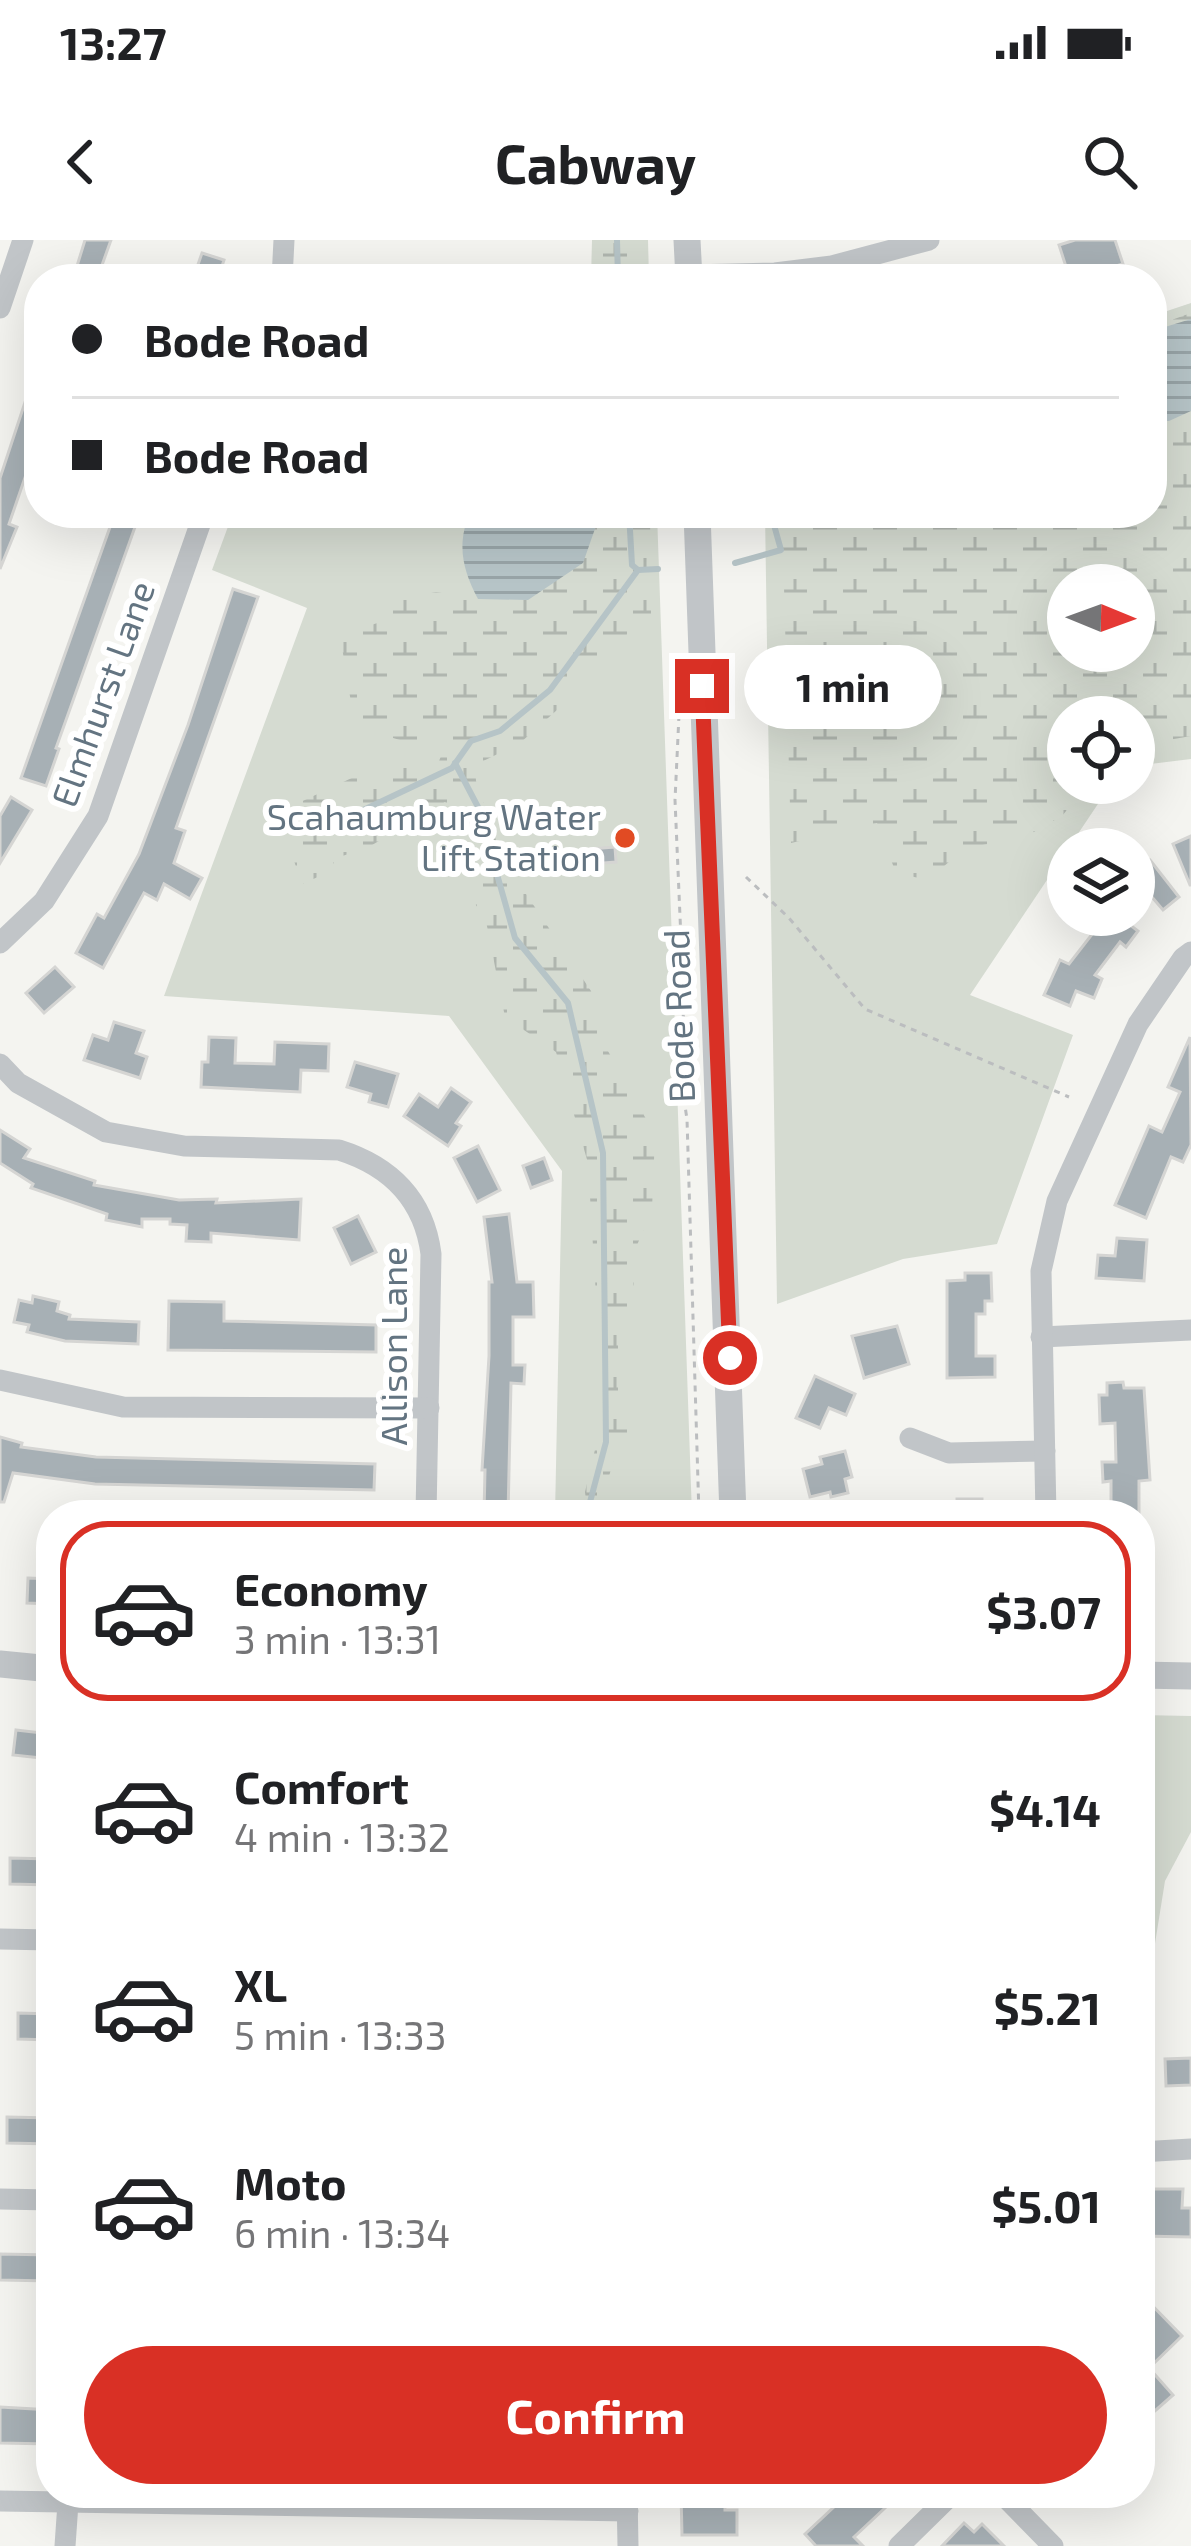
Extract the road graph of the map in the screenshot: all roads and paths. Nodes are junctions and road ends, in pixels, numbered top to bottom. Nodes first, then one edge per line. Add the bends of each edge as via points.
1 (23, 240) edge
2 (928, 240) edge
3 (868, 248) edge
4 (836, 264) edge
5 (0, 308) edge
6 (199, 528) edge
7 (698, 528) edge
8 (681, 704) dead end
9 (746, 877) dead end
10 (0, 943) edge
11 (1191, 952) edge
12 (0, 1064) edge
13 (1070, 1097) dead end
14 (1191, 1330) edge
15 (1042, 1336) junction
16 (0, 1380) edge
17 (428, 1408) junction
18 (910, 1438) dead end
19 (1045, 1451) junction
20 (426, 1500) edge
21 (699, 1500) edge
22 (732, 1500) edge
23 (1046, 1500) edge
24 (0, 1664) edge
25 (36, 1668) edge
26 (1155, 1675) edge
27 (1191, 1676) edge
28 (0, 1939) edge
29 (36, 1940) edge
30 (1191, 2149) edge
31 (1155, 2151) edge
32 (0, 2199) edge
33 (36, 2200) edge
34 (0, 2501) edge
35 (36, 2502) edge
36 (68, 2508) edge
37 (628, 2508) edge
38 (937, 2508) edge
39 (1016, 2508) edge
40 (65, 2546) edge
41 (628, 2546) edge
42 (899, 2546) edge
43 (1053, 2546) edge

1 - 5 street
2 - 3 street
3 - 4 street
6 - 10 street, Elmhurst Lane via 98,816 44,901
7 - 22 street, Bode Road
8 - 21 path via 678,1061 687,1119
9 - 13 path via 865,1009
11 - 15 street via 1138,1024 1057,1202 1041,1271
12 - 17 street, Allison Lane via 18,1083 106,1132 184,1146 339,1150 385,1170 418,1208 429,1238
14 - 15 street
15 - 19 street
16 - 17 street via 124,1407
17 - 20 street, Allison Lane
18 - 19 street via 949,1454
19 - 23 street
24 - 25 street
26 - 27 street
28 - 29 street
30 - 31 street
32 - 33 street
34 - 35 street
36 - 40 street
37 - 41 street
38 - 42 street
39 - 43 street

